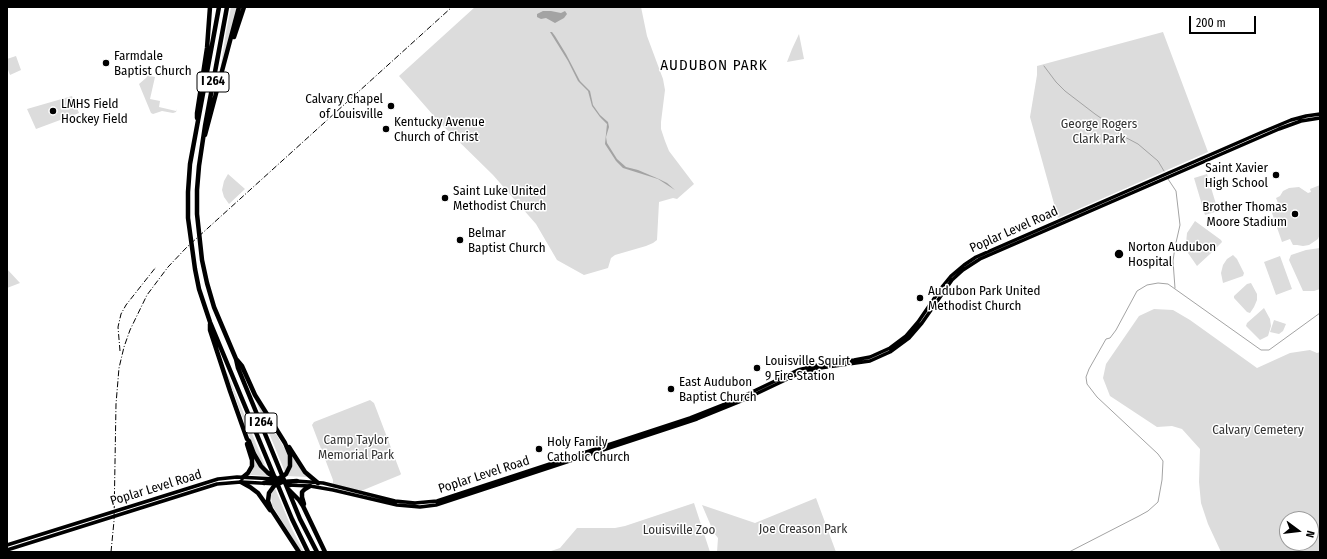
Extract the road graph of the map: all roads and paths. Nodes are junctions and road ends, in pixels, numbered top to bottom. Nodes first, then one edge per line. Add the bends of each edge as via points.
1 (210, 7) edge
2 (219, 7) edge
3 (227, 7) edge
4 (239, 7) edge
5 (244, 7) edge
6 (227, 53) junction
7 (1320, 114) edge
8 (1320, 118) edge
9 (197, 120) junction
10 (202, 144) junction
11 (210, 322) junction
12 (236, 359) junction
13 (247, 439) junction
14 (285, 444) junction
15 (241, 480) junction
16 (279, 481) junction
17 (297, 481) joint
18 (264, 482) junction
19 (290, 483) junction
20 (318, 483) junction
21 (271, 485) junction
22 (310, 486) junction
23 (457, 497) junction
24 (161, 500) junction
25 (273, 511) junction
26 (309, 517) junction
27 (7, 545) edge
28 (7, 550) edge
29 (299, 552) edge
30 (308, 552) edge
31 (317, 552) edge
32 (325, 552) edge

1 - 9 highway
2 - 9 highway, I 264
3 - 10 highway, I 264
4 - 6 highway
5 - 6 highway via 231,48
6 - 10 highway
7 - 23 main road, Poplar Level Road via 1286,122 976,257 957,269 906,336 879,353 861,359 798,370 690,418
8 - 23 main road, Poplar Level Road via 1301,121 1279,129 980,259 952,280 909,338 881,357 798,374 697,419
9 - 11 highway, I 264 via 188,181 189,229 192,254
10 - 12 highway, I 264 via 197,186 200,247 210,293
11 - 13 highway via 210,330
11 - 30 highway, I 264 via 289,513
12 - 14 highway
12 - 31 highway, I 264 via 300,519
13 - 15 highway via 252,464 250,472
13 - 16 highway via 265,470
14 - 16 highway via 291,459 290,466
14 - 20 highway via 305,472
15 - 16 main road, Poplar Level Road via 269,478
15 - 18 main road, Poplar Level Road
15 - 24 main road, Poplar Level Road
15 - 24 main road, Poplar Level Road via 218,479
15 - 25 highway via 255,490 269,510
16 - 18 highway
16 - 19 highway
16 - 21 highway
16 - 26 highway via 295,495
17 - 19 highway
17 - 20 main road, Poplar Level Road
18 - 21 main road, Poplar Level Road
19 - 22 main road, Poplar Level Road
20 - 23 main road, Poplar Level Road via 408,503
21 - 25 highway via 268,501
22 - 23 main road, Poplar Level Road via 406,507 427,506
22 - 26 highway via 302,494
24 - 27 main road, Poplar Level Road
24 - 28 main road, Poplar Level Road
25 - 29 highway
26 - 32 highway

